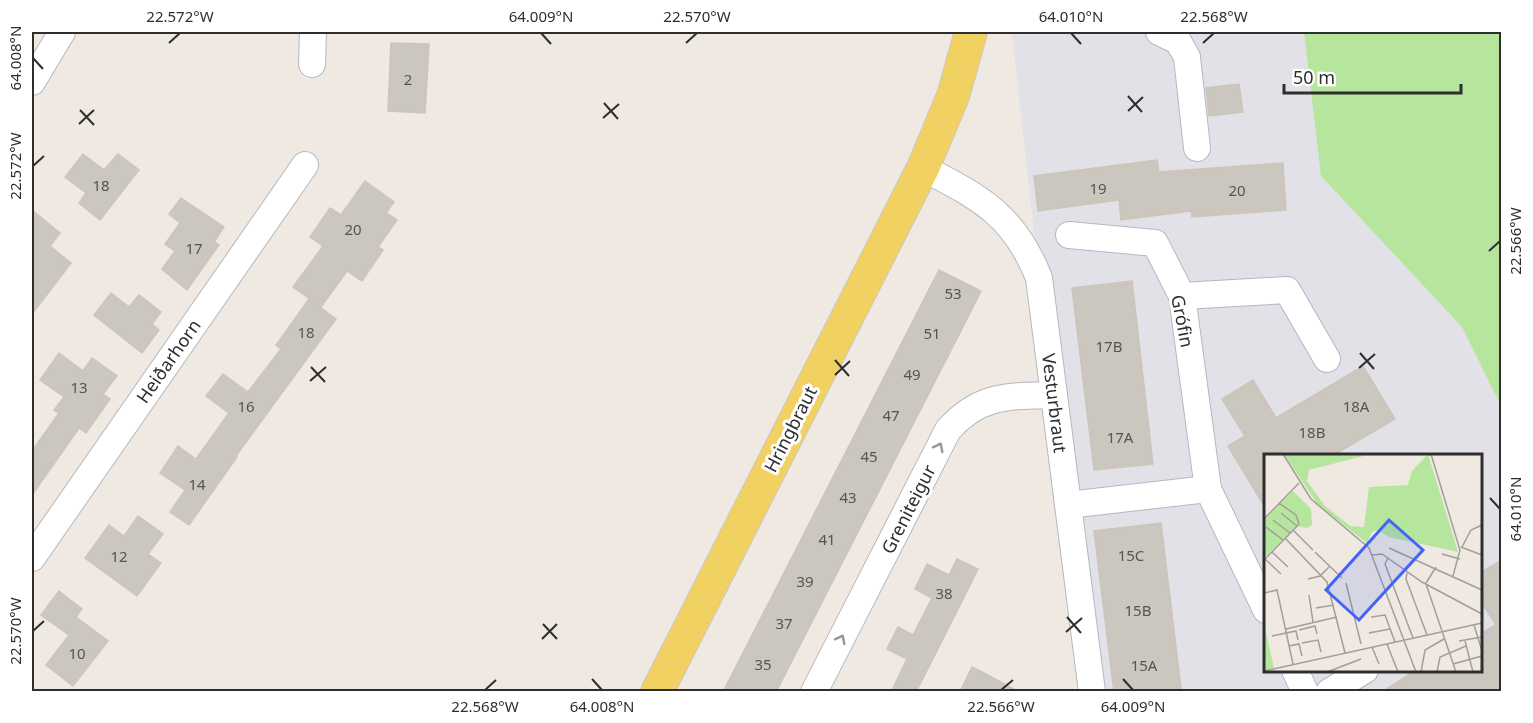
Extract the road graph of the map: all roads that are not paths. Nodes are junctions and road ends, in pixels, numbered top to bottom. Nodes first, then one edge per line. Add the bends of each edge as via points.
1 (62, 32) edge
2 (313, 32) edge
3 (971, 32) edge
4 (1159, 32) edge
5 (312, 64) dead end
6 (32, 82) edge
7 (1197, 148) dead end
8 (305, 165) dead end
9 (923, 168) junction
10 (1069, 235) dead end
11 (1182, 296) junction
12 (1327, 359) dead end
13 (1054, 395) junction
14 (1208, 489) junction
15 (1068, 505) junction
16 (32, 558) edge
17 (1264, 606) edge
18 (1296, 672) edge
19 (1362, 672) edge
20 (657, 692) edge
21 (814, 692) edge
22 (1092, 692) edge
23 (1305, 692) edge
24 (1329, 692) edge

1 - 6 street
2 - 5 street
3 - 9 main road, Hringbraut via 953,96
4 - 7 street via 1178,41 1187,57
8 - 16 street, Heiðarhorn
9 - 13 street, Vesturbraut via 991,207 1031,257 1039,278
9 - 20 main road, Hringbraut
10 - 11 street, Grófin via 1155,243
11 - 12 street via 1287,290
11 - 14 street, Grófin
13 - 15 street, Vesturbraut
21 -> 13 street, Greniteigur via 948,430 969,410 996,398
14 - 15 street
14 - 17 street, Grófin
15 - 22 street, Vesturbraut
18 - 23 street
19 - 24 street

